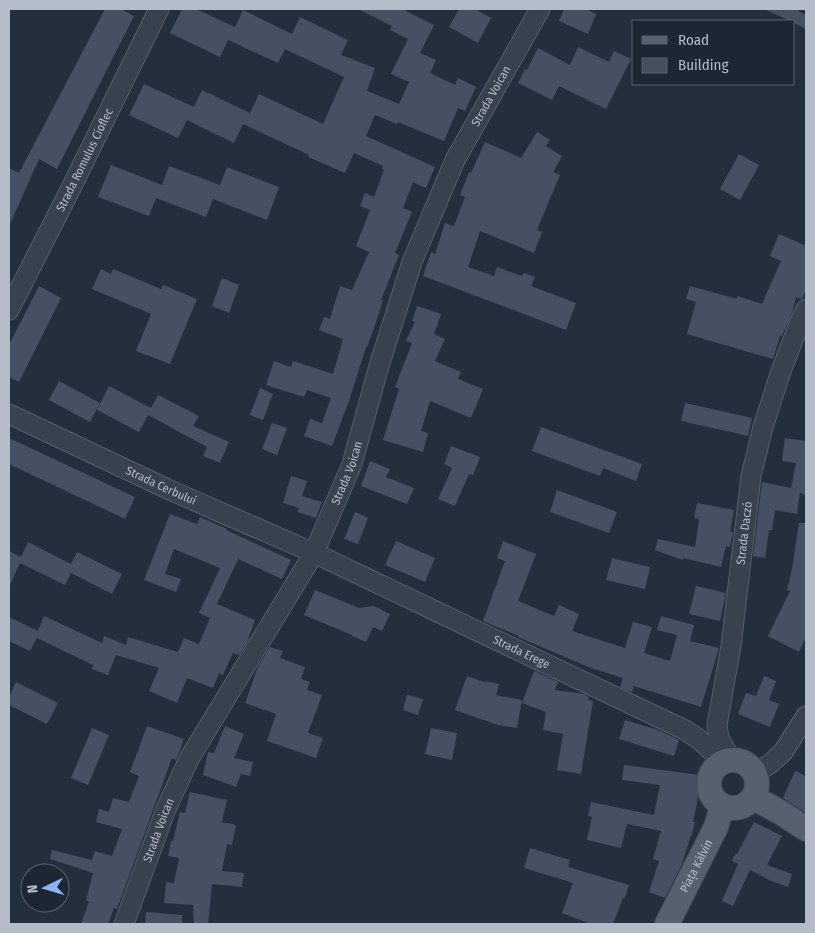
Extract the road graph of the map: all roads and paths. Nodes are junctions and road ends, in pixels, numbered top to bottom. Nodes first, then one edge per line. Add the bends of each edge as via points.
1 (159, 9) edge
2 (540, 9) edge
3 (806, 309) edge
4 (9, 310) edge
5 (9, 414) edge
6 (314, 553) junction
7 (806, 716) edge
8 (727, 761) junction
9 (755, 773) junction
10 (754, 798) junction
11 (722, 806) junction
12 (806, 829) edge
13 (124, 924) edge
14 (667, 924) edge

1 - 4 street, Strada Romulus Cioflec
2 - 6 street, Strada Voican via 455,160 412,262 352,464
3 - 8 street, Strada Daczó via 780,374 751,476 731,646 717,725
5 - 6 street, Strada Cerbului
6 - 8 street, Strada Erege via 685,730
6 - 13 street, Strada Voican via 189,759 166,809
7 - 9 street via 783,752
8 - 9 main road via 744,762
8 - 11 main road via 716,766 709,780 711,796
9 - 10 main road via 758,785
10 - 11 main road via 736,809
10 - 12 main road
11 - 14 main road, Piața Kálvin via 716,827

